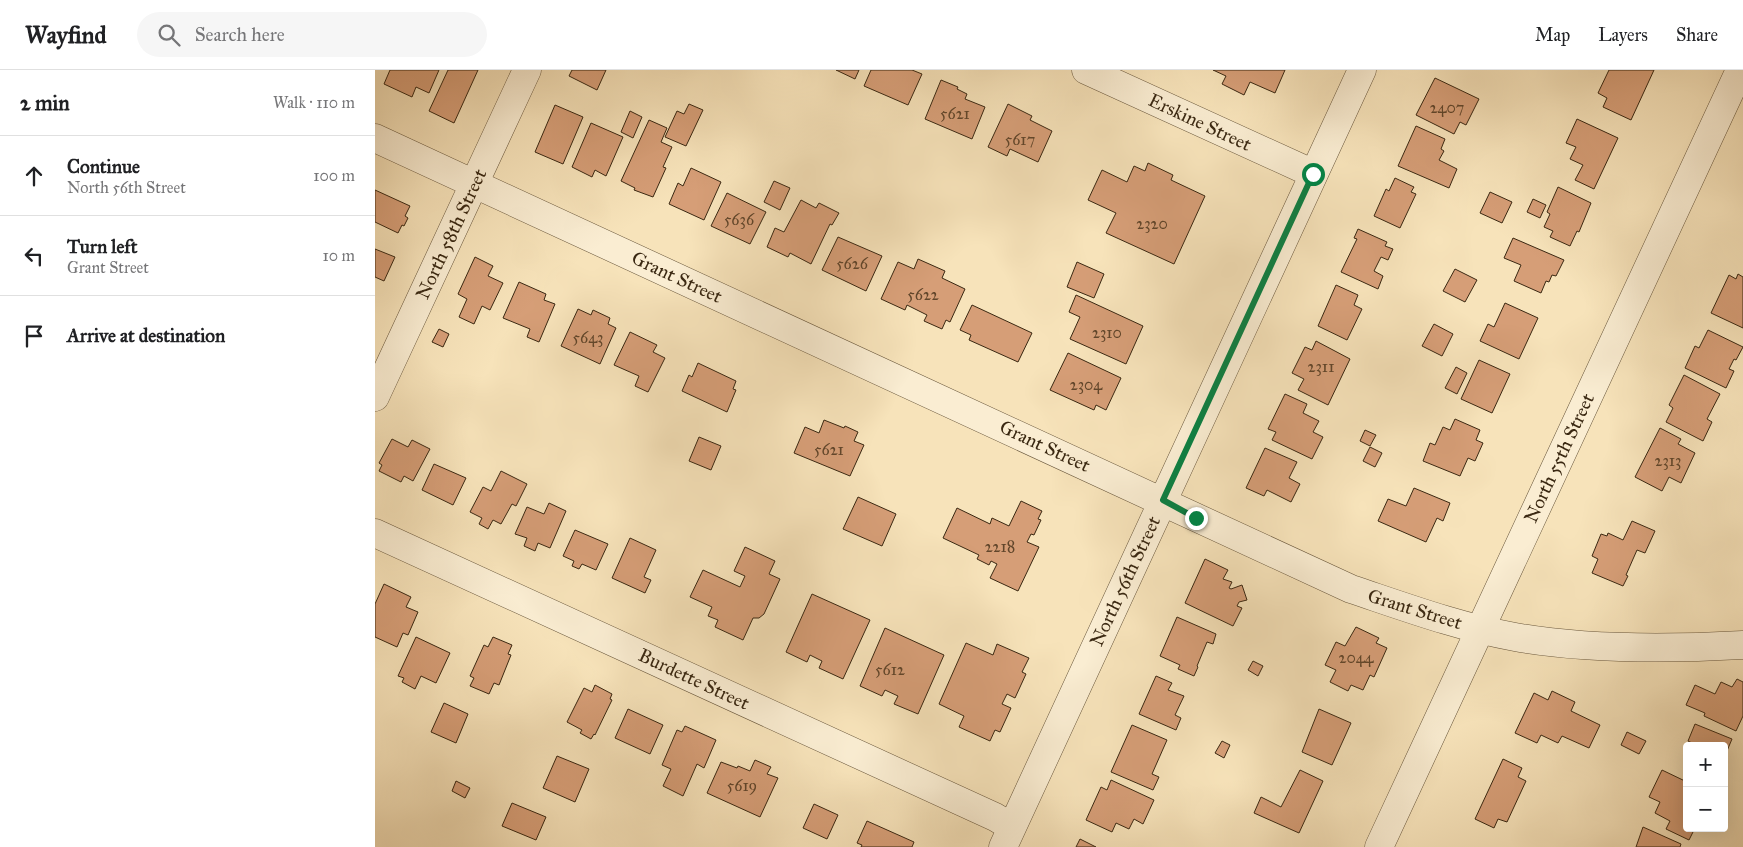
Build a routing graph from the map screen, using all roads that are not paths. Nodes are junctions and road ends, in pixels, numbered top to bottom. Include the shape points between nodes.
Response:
1 (527, 70) edge
2 (1086, 70) edge
3 (1362, 70) edge
4 (1740, 70) edge
5 (375, 138) edge
6 (1313, 174) junction
7 (475, 183) junction
8 (375, 397) edge
9 (1163, 500) junction
10 (375, 533) edge
11 (1480, 628) junction
12 (1743, 645) edge
13 (1007, 837) edge
14 (1379, 847) edge

1 - 7 street, North 58th Street
2 - 6 street, Erskine Street
3 - 6 street, North 56th Street
4 - 11 street, North 55th Street
5 - 7 street, Grant Street
6 - 9 street, North 56th Street
7 - 8 street, North 58th Street
7 - 9 street, Grant Street
9 - 11 street, Grant Street via 1351,589 1417,612
9 - 13 street, North 56th Street
10 - 13 street, Burdette Street via 995,817
11 - 12 street, Grant Street via 1515,637 1570,644 1685,648
11 - 14 street, North 55th Street

